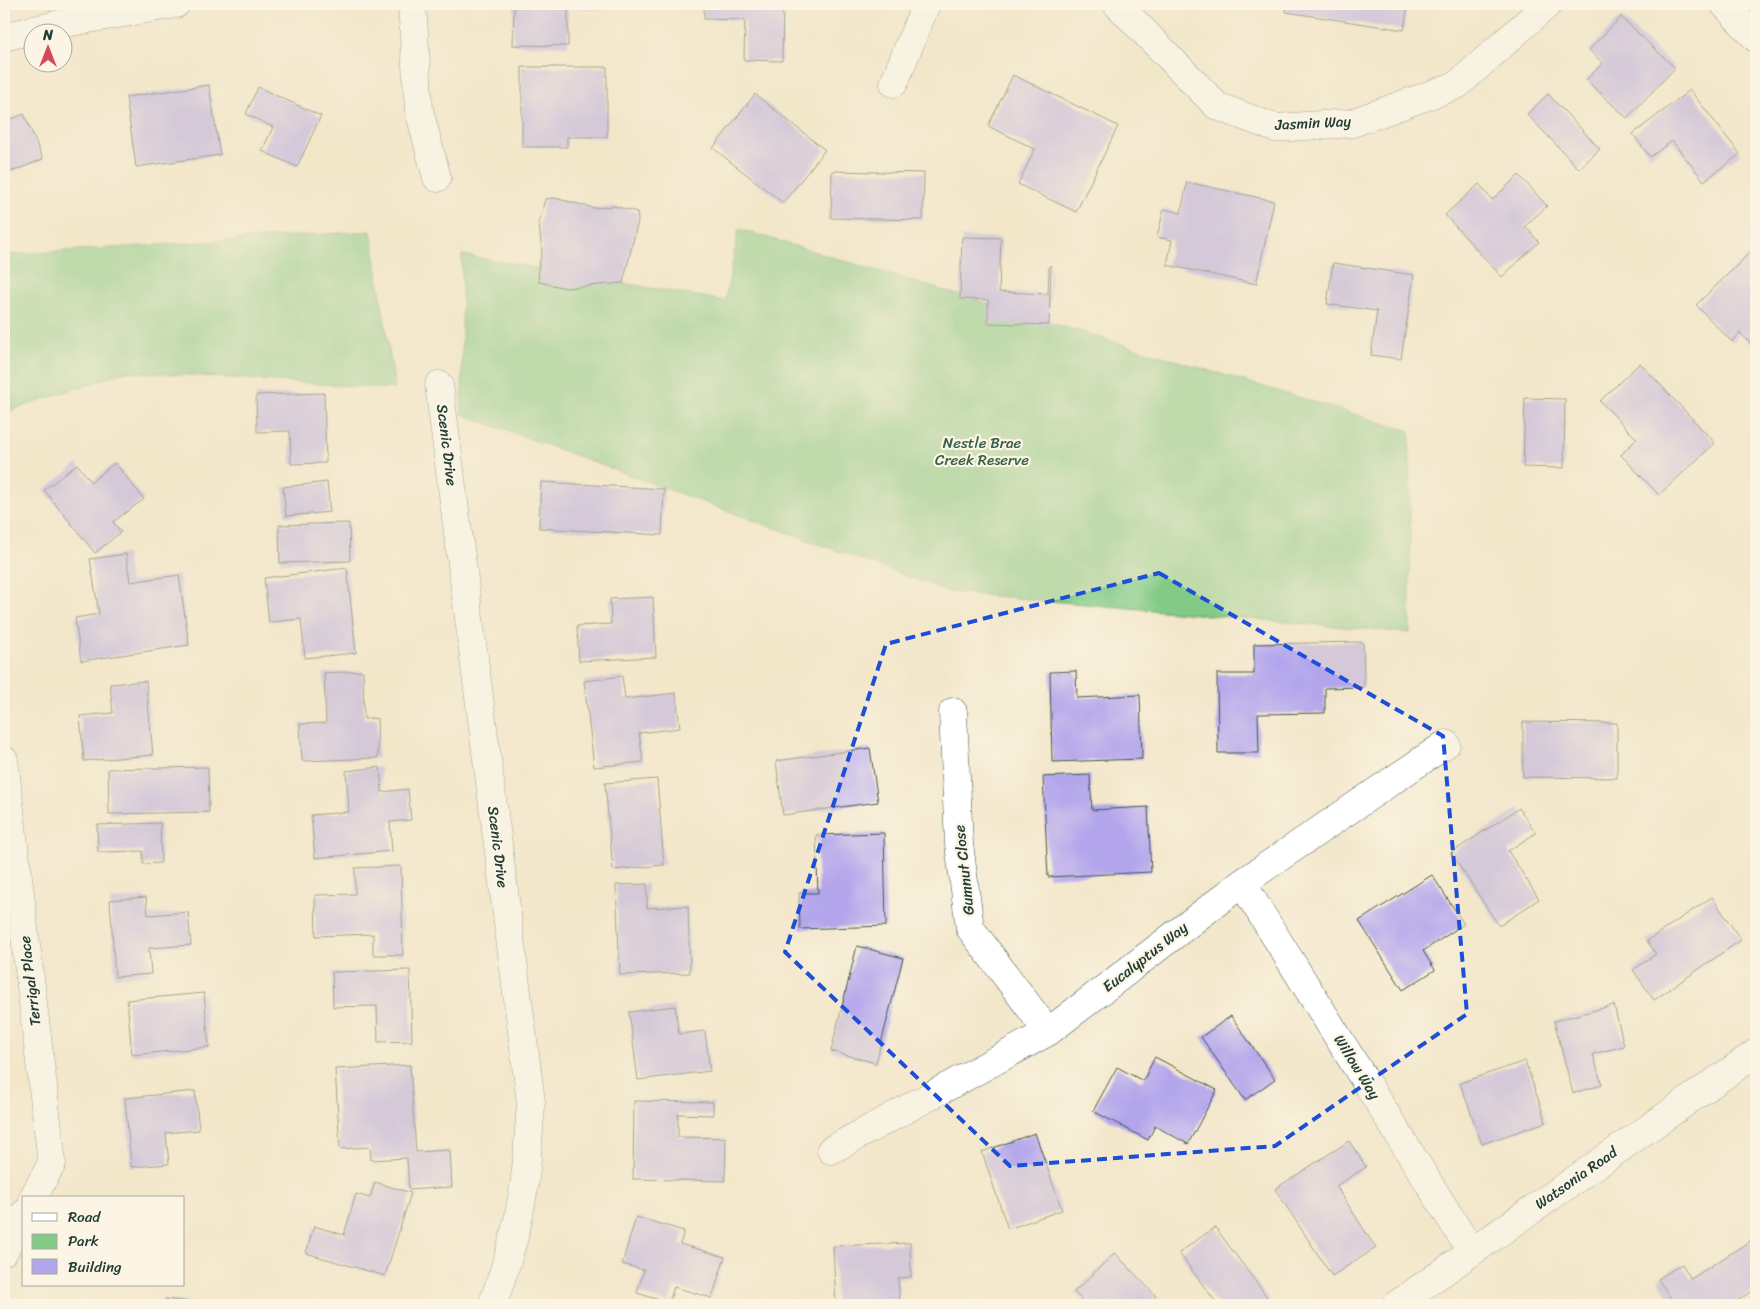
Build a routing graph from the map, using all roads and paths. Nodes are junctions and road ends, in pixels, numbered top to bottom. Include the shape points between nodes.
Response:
1 (176, 4) edge
2 (412, 4) edge
3 (926, 4) edge
4 (1117, 4) edge
5 (1548, 4) edge
6 (1724, 4) edge
7 (4, 37) edge
8 (1756, 38) edge
9 (894, 82) dead end
10 (437, 178) dead end
11 (439, 385) dead end
12 (953, 712) dead end
13 (1446, 744) dead end
14 (4, 760) edge
15 (8, 838) edge
16 (1242, 883) junction
17 (1048, 1032) junction
18 (1756, 1053) edge
19 (831, 1150) dead end
20 (34, 1196) edge
21 (22, 1218) edge
22 (4, 1251) edge
23 (1471, 1252) junction
24 (492, 1305) edge
25 (1396, 1305) edge

1 - 7 street
2 - 10 street via 419,110
3 - 9 street
4 - 5 street, Jasmin Way via 1217,106 1274,128 1352,123 1457,85
6 - 8 street
11 - 24 street, Scenic Drive via 531,1102 525,1180 502,1278
12 - 17 street, Gumnut Close via 959,844 970,928
13 - 16 street, Eucalyptus Way
14 - 15 street, Terrigal Place
15 - 20 street, Terrigal Place via 52,1163
16 - 17 street, Eucalyptus Way
16 - 23 street, Willow Way
17 - 19 street, Eucalyptus Way
18 - 23 street, Watsonia Road
21 - 22 street
23 - 25 street, Watsonia Road

